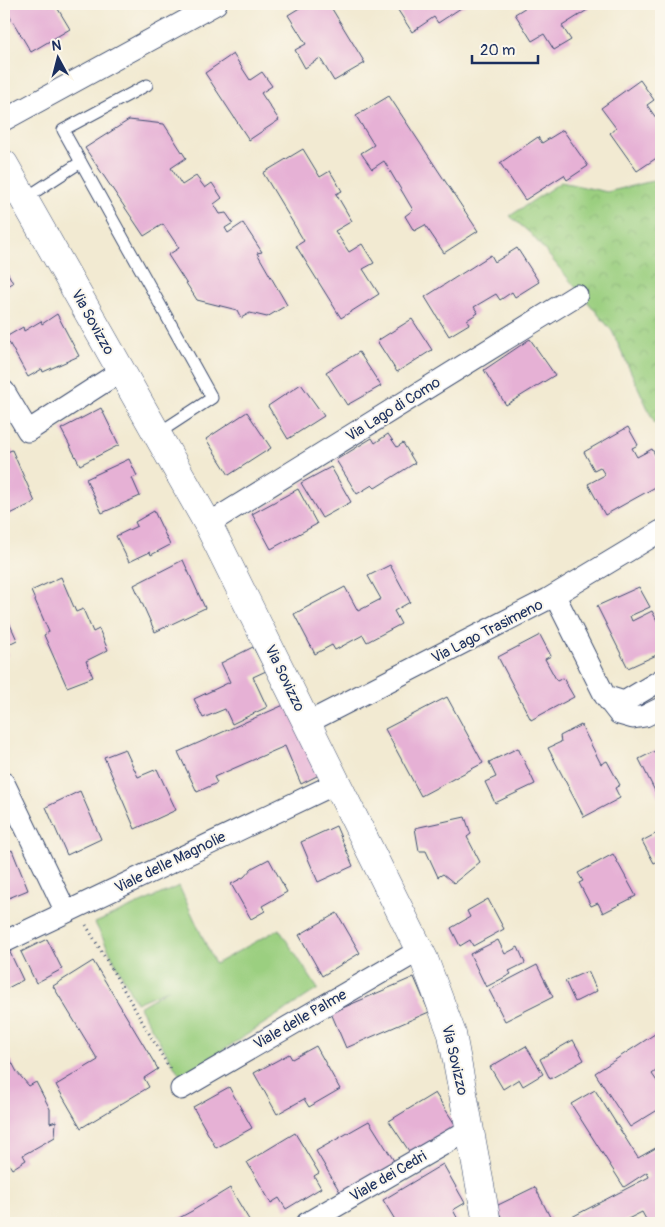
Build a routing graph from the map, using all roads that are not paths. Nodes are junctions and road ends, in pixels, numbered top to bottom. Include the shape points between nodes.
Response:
1 (216, 4) edge
2 (147, 85) dead end
3 (4, 120) edge
4 (80, 162) junction
5 (4, 164) edge
6 (24, 199) junction
7 (577, 294) dead end
8 (121, 371) junction
9 (4, 391) edge
10 (157, 434) junction
11 (208, 524) junction
12 (661, 530) edge
13 (555, 596) junction
14 (661, 680) edge
15 (605, 696) junction
16 (661, 708) edge
17 (307, 723) junction
18 (337, 782) junction
19 (4, 783) edge
20 (71, 909) junction
21 (4, 942) edge
22 (420, 950) junction
23 (181, 1089) road end
24 (470, 1129) junction
25 (306, 1223) edge
26 (487, 1223) edge

1 - 3 street
2 - 4 lane via 62,130
4 - 6 lane
4 - 10 lane via 212,398
5 - 6 street, Via Sovizzo
6 - 8 street, Via Sovizzo
7 - 11 street, Via Lago di Como
8 - 9 street via 28,430
8 - 10 street, Via Sovizzo
10 - 11 street, Via Sovizzo
11 - 17 street, Via Sovizzo
12 - 13 street, Via Lago Trasimeno
13 - 15 street
13 - 17 street, Via Lago Trasimeno
14 - 15 street via 624,702
15 - 16 street via 619,714 633,718
17 - 18 street, Via Sovizzo
18 - 20 street, Viale delle Magnolie
18 - 22 street, Via Sovizzo
19 - 20 street
20 - 21 street, Viale delle Magnolie
22 - 23 street, Viale delle Palme
22 - 24 street, Via Sovizzo via 452,1034
24 - 25 street, Viale dei Cedri
24 - 26 street, Via Sovizzo

